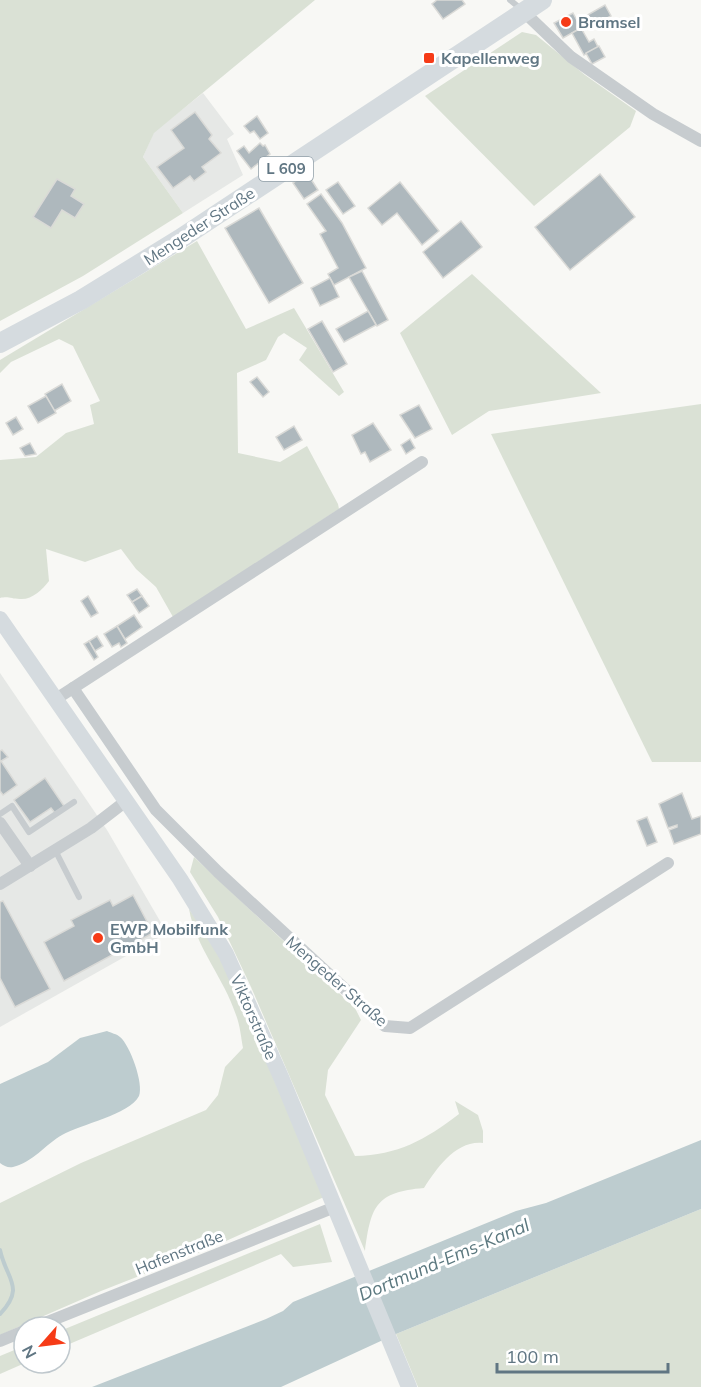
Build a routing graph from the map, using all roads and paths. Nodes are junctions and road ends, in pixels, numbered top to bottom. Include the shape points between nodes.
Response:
1 (542, 0) edge
2 (517, 6) edge
3 (701, 141) edge
4 (0, 343) edge
5 (422, 462) dead end
6 (0, 619) edge
7 (73, 688) junction
8 (56, 699) junction
9 (126, 801) junction
10 (74, 802) dead end
11 (0, 814) edge
12 (0, 823) edge
13 (55, 850) junction
14 (668, 863) dead end
15 (30, 866) junction
16 (0, 884) edge
17 (79, 897) dead end
18 (334, 1208) junction
19 (65, 1315) edge
20 (409, 1387) edge

1 - 2 main road, Mengeder Straße / L 609
2 - 3 street via 571,57 653,114
2 - 4 main road, Mengeder Straße / L 609 via 180,239 81,300
5 - 7 street
6 - 8 main road, Viktorstraße
7 - 8 street
7 - 14 street, Mengeder Straße via 156,810 218,873 385,1026 410,1028
8 - 9 main road, Viktorstraße
9 - 13 street
9 - 18 main road, Viktorstraße via 226,954
10 - 11 lane via 29,832 12,806
12 - 15 street
13 - 15 street
13 - 17 lane
15 - 16 street
18 - 19 street, Hafenstraße
18 - 20 main road, Viktorstraße

